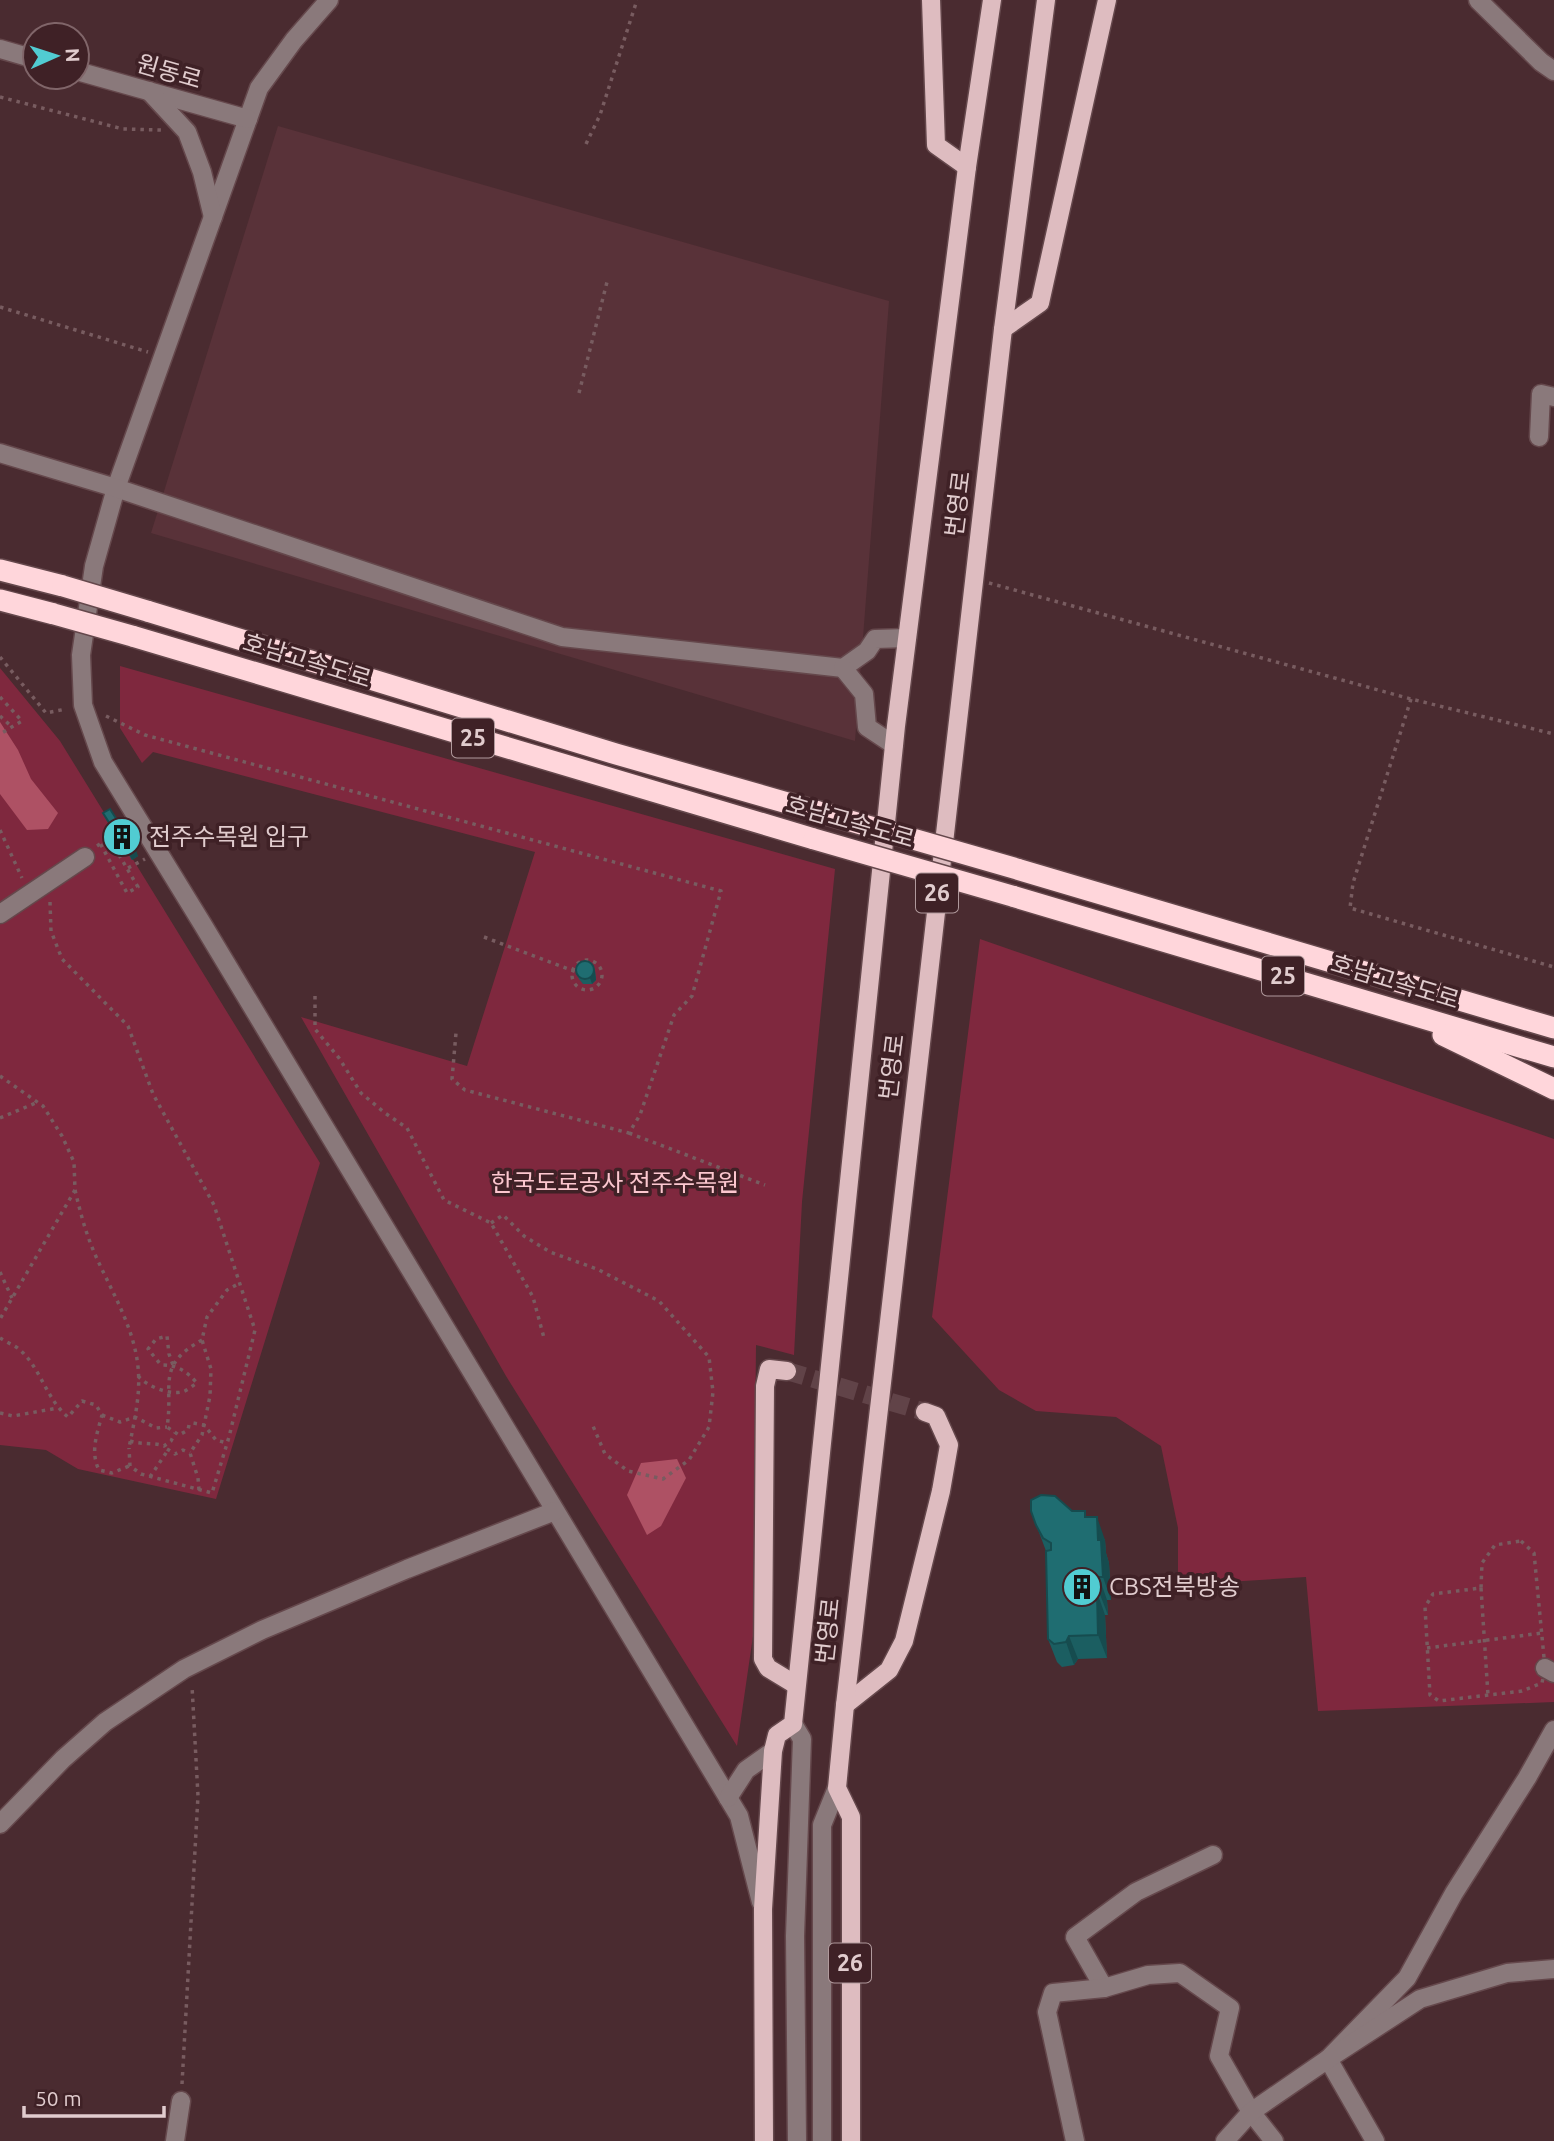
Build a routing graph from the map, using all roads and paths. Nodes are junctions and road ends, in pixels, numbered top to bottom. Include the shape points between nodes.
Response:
1 (328, 0) edge
2 (638, 0) edge
3 (931, 0) edge
4 (992, 0) edge
5 (1046, 0) edge
6 (1107, 0) edge
7 (1478, 0) edge
8 (0, 50) edge
9 (21, 55) edge
10 (1554, 71) edge
11 (91, 75) edge
12 (149, 91) junction
13 (0, 97) edge
14 (248, 119) junction
15 (187, 132) junction
16 (586, 144) dead end
17 (967, 167) junction
18 (213, 217) junction
19 (607, 282) dead end
20 (0, 307) edge
21 (1003, 328) junction
22 (163, 356) junction
23 (579, 393) dead end
24 (1554, 397) edge
25 (1539, 437) dead end
26 (0, 453) edge
27 (116, 488) junction
28 (0, 570) edge
29 (974, 578) junction
30 (0, 600) edge
31 (907, 638) junction
32 (0, 657) edge
33 (844, 668) junction
34 (0, 697) edge
35 (1411, 699) junction
36 (83, 705) junction
37 (0, 716) edge
38 (104, 725) dead end
39 (12, 727) junction
40 (0, 734) edge
41 (1554, 734) edge
42 (894, 745) junction
43 (0, 830) edge
44 (100, 843) junction
45 (150, 856) dead end
46 (85, 857) joint
47 (128, 868) junction
48 (36, 891) junction
49 (0, 914) edge
50 (484, 937) dead end
51 (1554, 967) edge
52 (573, 970) junction
53 (579, 973) edge
54 (315, 996) dead end
55 (1426, 1019) junction
56 (1554, 1028) edge
57 (456, 1033) dead end
58 (1554, 1057) edge
59 (0, 1076) edge
60 (1554, 1088) edge
61 (38, 1102) junction
62 (0, 1118) edge
63 (629, 1133) junction
64 (765, 1185) dead end
65 (75, 1189) junction
66 (491, 1223) junction
67 (0, 1272) edge
68 (240, 1283) junction
69 (12, 1298) junction
70 (0, 1319) edge
71 (0, 1338) edge
72 (544, 1338) dead end
73 (201, 1340) junction
74 (173, 1365) junction
75 (787, 1371) dead end
76 (138, 1376) junction
77 (169, 1392) junction
78 (58, 1408) junction
79 (925, 1412) tunnel mouth
80 (0, 1413) edge
81 (102, 1415) junction
82 (135, 1417) junction
83 (204, 1425) junction
84 (593, 1426) dead end
85 (167, 1427) junction
86 (174, 1433) junction
87 (130, 1441) junction
88 (227, 1443) junction
89 (166, 1448) junction
90 (190, 1453) junction
91 (130, 1466) junction
92 (150, 1477) junction
93 (198, 1490) junction
94 (555, 1511) junction
95 (1481, 1588) junction
96 (1542, 1633) junction
97 (1485, 1641) junction
98 (1427, 1648) junction
99 (187, 1667) junction
100 (1549, 1671) edge
101 (796, 1685) junction
102 (1489, 1695) junction
103 (845, 1705) junction
104 (793, 1724) junction
105 (1554, 1730) edge
106 (773, 1751) junction
107 (837, 1788) junction
108 (728, 1798) junction
109 (0, 1824) edge
110 (1213, 1855) dead end
111 (763, 1909) junction
112 (1554, 1969) edge
113 (1104, 1989) junction
114 (1328, 2059) junction
115 (181, 2101) joint
116 (1251, 2112) junction
117 (175, 2141) edge
118 (764, 2141) edge
119 (797, 2141) edge
120 (822, 2141) edge
121 (850, 2141) edge
122 (1075, 2141) edge
123 (1224, 2141) edge
124 (1273, 2141) edge
125 (1375, 2141) edge

1 - 14 street via 259,88
2 - 16 path
3 - 17 main road via 936,145
4 - 17 main road, 번영로 / 26
5 - 21 main road, 번영로 / 26
6 - 21 main road via 1040,303
7 - 10 street
8 - 9 street
11 - 12 street, 원동로
12 - 14 street, 원동로
12 - 15 street
13 - 15 path via 123,129
14 - 18 street
15 - 18 street
17 - 31 main road, 번영로 / 26
18 - 22 street
19 - 23 path
20 - 22 path
21 - 29 main road, 번영로 / 26
22 - 27 street
24 - 25 street via 1541,394
26 - 27 street
27 - 33 street via 562,637
27 - 36 street via 94,566 80,655
28 - 56 highway, 호남고속도로 / 25, bridge
29 - 35 path
29 - 103 main road, 번영로 / 26
30 - 55 highway, 호남고속도로 / 25, bridge
31 - 33 street via 875,639
31 - 42 main road, 번영로 / 26
32 - 36 path via 46,713
33 - 42 street via 864,694 867,727
34 - 39 path via 22,722
35 - 41 path
35 - 51 path via 1353,883 1350,908
36 - 94 street via 103,762
37 - 39 path
38 - 63 path via 101,714 145,735 721,891 692,996 674,1015 640,1115
39 - 40 path
42 - 101 main road, 번영로 / 26
43 - 48 path
44 - 46 path
44 - 47 path via 109,838
44 - 47 path via 127,893 138,887
45 - 47 path
46 - 48 street
48 - 49 street
48 - 68 path via 50,901 51,931 62,959 128,1026 153,1094 214,1205
50 - 52 path
52 - 52 path via 572,980 578,988 593,989 600,983 602,973 593,962 579,962
52 - 53 path
54 - 66 path via 315,1030 340,1058 361,1093 407,1128 444,1200
55 - 58 highway, 호남고속도로 / 25
55 - 60 highway via 1443,1035
57 - 63 path via 452,1079 464,1090
59 - 61 path
61 - 62 path
61 - 65 path via 74,1162
63 - 64 path
65 - 69 path
65 - 76 path via 94,1251 132,1341
66 - 72 path via 533,1297
66 - 84 path via 503,1215 524,1236 550,1252 597,1269 659,1301 709,1357 713,1392 709,1427 689,1460 663,1479 628,1471 605,1454
67 - 69 path
68 - 73 path via 227,1290 207,1317
68 - 88 path via 255,1330
69 - 70 path
71 - 78 path via 19,1349 34,1367
73 - 74 path
73 - 83 path via 211,1369
74 - 74 path via 161,1365 148,1349 156,1339 167,1336
74 - 77 path
74 - 77 path via 197,1383 184,1392
75 - 101 main road via 769,1369 765,1386 763,1659 768,1668
76 - 77 path
76 - 82 path
77 - 85 path
78 - 80 path via 13,1416
78 - 81 path via 68,1417 82,1401 96,1405
79 - 103 main road via 936,1416 949,1445 904,1641 890,1670
81 - 82 path via 120,1422
81 - 91 path via 94,1461 99,1470 112,1473
82 - 85 path via 156,1428
82 - 87 path
83 - 86 path via 193,1423 179,1435
83 - 88 path via 216,1440
83 - 90 path
85 - 86 path
86 - 89 path
87 - 89 path
87 - 91 path
88 - 93 path via 212,1493
89 - 90 path via 175,1454
89 - 92 path
90 - 93 path
91 - 92 path
92 - 93 path
94 - 99 street via 287,1620
94 - 108 street
95 - 96 path via 1482,1563 1494,1545 1521,1541 1534,1553
95 - 97 path
95 - 98 path via 1433,1594 1425,1607
96 - 97 path
96 - 100 path
97 - 98 path
97 - 102 path
98 - 102 path via 1430,1695 1439,1701
99 - 109 street via 105,1722
99 - 115 path via 198,1796
100 - 102 path via 1542,1683
101 - 104 main road, 번영로 / 26
103 - 107 main road, 번영로 / 26
104 - 106 main road via 777,1735
104 - 119 street, 번영로 via 802,1739 794,1936
105 - 114 street via 1407,1978
106 - 108 street via 746,1770
106 - 111 main road
107 - 120 street, 번영로 via 822,1825
107 - 121 main road, 26 via 851,1816
108 - 111 street via 739,1816
110 - 113 street via 1136,1892 1075,1937
111 - 118 main road
112 - 114 street via 1507,1973 1420,1999
113 - 116 street via 1148,1975 1180,1973 1230,2008 1219,2056
113 - 122 street via 1053,1993 1047,2012
114 - 116 street
114 - 125 street
115 - 117 street
116 - 123 street
116 - 124 street

